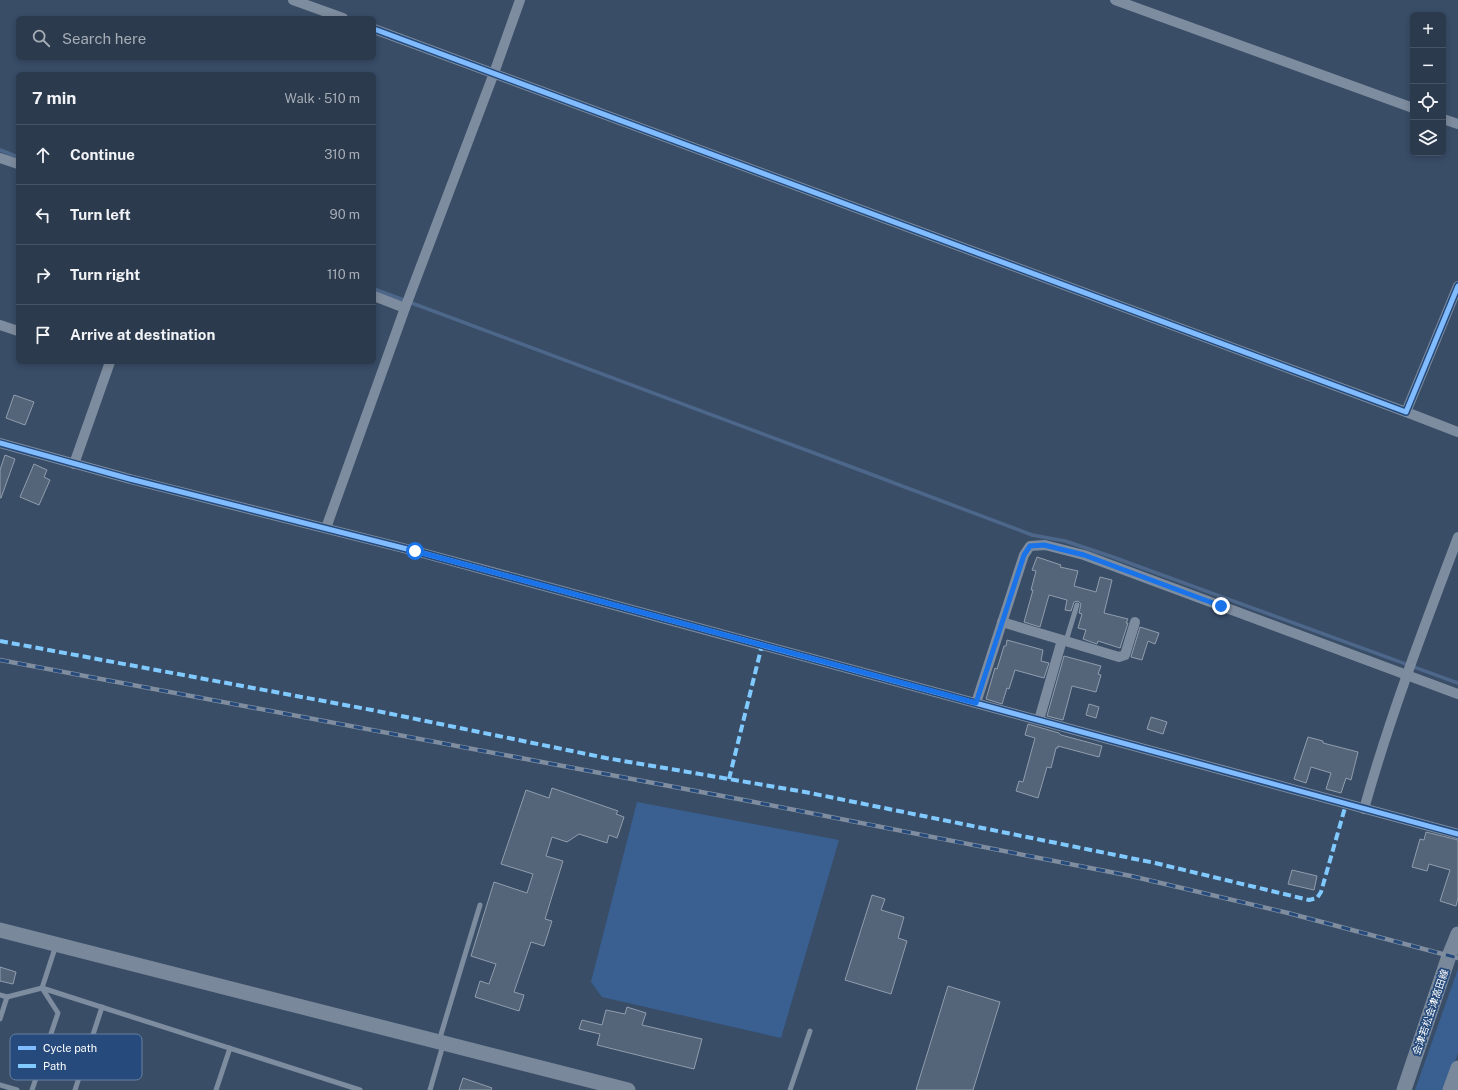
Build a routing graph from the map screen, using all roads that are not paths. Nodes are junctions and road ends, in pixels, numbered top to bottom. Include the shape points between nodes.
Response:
1 (294, 0) edge
2 (520, 0) edge
3 (1115, 0) edge
4 (338, 16) edge
5 (376, 30) edge
6 (494, 73) junction
7 (1410, 107) edge
8 (1446, 120) edge
9 (1458, 124) edge
10 (0, 158) edge
11 (16, 163) edge
12 (1458, 286) edge
13 (376, 297) edge
14 (406, 308) junction
15 (0, 325) edge
16 (16, 331) edge
17 (108, 364) edge
18 (1406, 412) junction
19 (1458, 432) edge
20 (0, 443) edge
21 (74, 464) junction
22 (326, 528) junction
23 (1458, 537) edge
24 (1077, 606) dead end
25 (1002, 622) junction
26 (1135, 622) dead end
27 (1064, 640) junction
28 (1406, 675) junction
29 (1458, 694) edge
30 (976, 703) junction
31 (1038, 720) junction
32 (1364, 808) junction
33 (1458, 834) edge
34 (480, 905) dead end
35 (0, 930) edge
36 (1458, 934) edge
37 (56, 944) junction
38 (42, 988) junction
39 (0, 995) edge
40 (7, 997) junction
41 (102, 1008) junction
42 (0, 1019) edge
43 (810, 1031) dead end
44 (51, 1034) edge
45 (93, 1034) edge
46 (441, 1042) junction
47 (230, 1048) junction
48 (1458, 1068) edge
49 (35, 1080) edge
50 (78, 1080) edge
51 (0, 1084) edge
52 (17, 1090) edge
53 (32, 1090) edge
54 (75, 1090) edge
55 (216, 1090) edge
56 (360, 1090) edge
57 (430, 1090) edge
58 (628, 1090) edge
59 (790, 1090) edge
60 (1404, 1090) edge
61 (1450, 1090) edge

1 - 4 street
2 - 6 street
3 - 7 street
5 - 6 street
6 - 14 street
6 - 18 street
8 - 9 street
10 - 11 street
12 - 18 street
13 - 14 street
14 - 22 street
15 - 16 street
17 - 21 street
18 - 19 street
20 - 21 street
21 - 22 street
22 - 30 street
23 - 28 street
24 - 27 lane
25 - 27 street
25 - 28 street via 1024,555 1030,546 1044,545 1084,555
25 - 30 street
26 - 27 street via 1125,655 1119,656
27 - 31 street
28 - 29 street
28 - 32 street
30 - 31 street
31 - 32 street
32 - 33 street
34 - 46 lane
35 - 37 street
36 - 60 street, 会津若松会津高田線
37 - 38 lane
37 - 46 street
38 - 40 lane
38 - 41 lane
38 - 44 lane via 58,1013
39 - 40 lane
40 - 42 lane
41 - 45 lane
41 - 47 lane
43 - 59 lane
46 - 57 lane
46 - 58 street
47 - 55 lane
47 - 56 lane
48 - 61 street
49 - 53 lane
50 - 54 lane
51 - 52 lane

